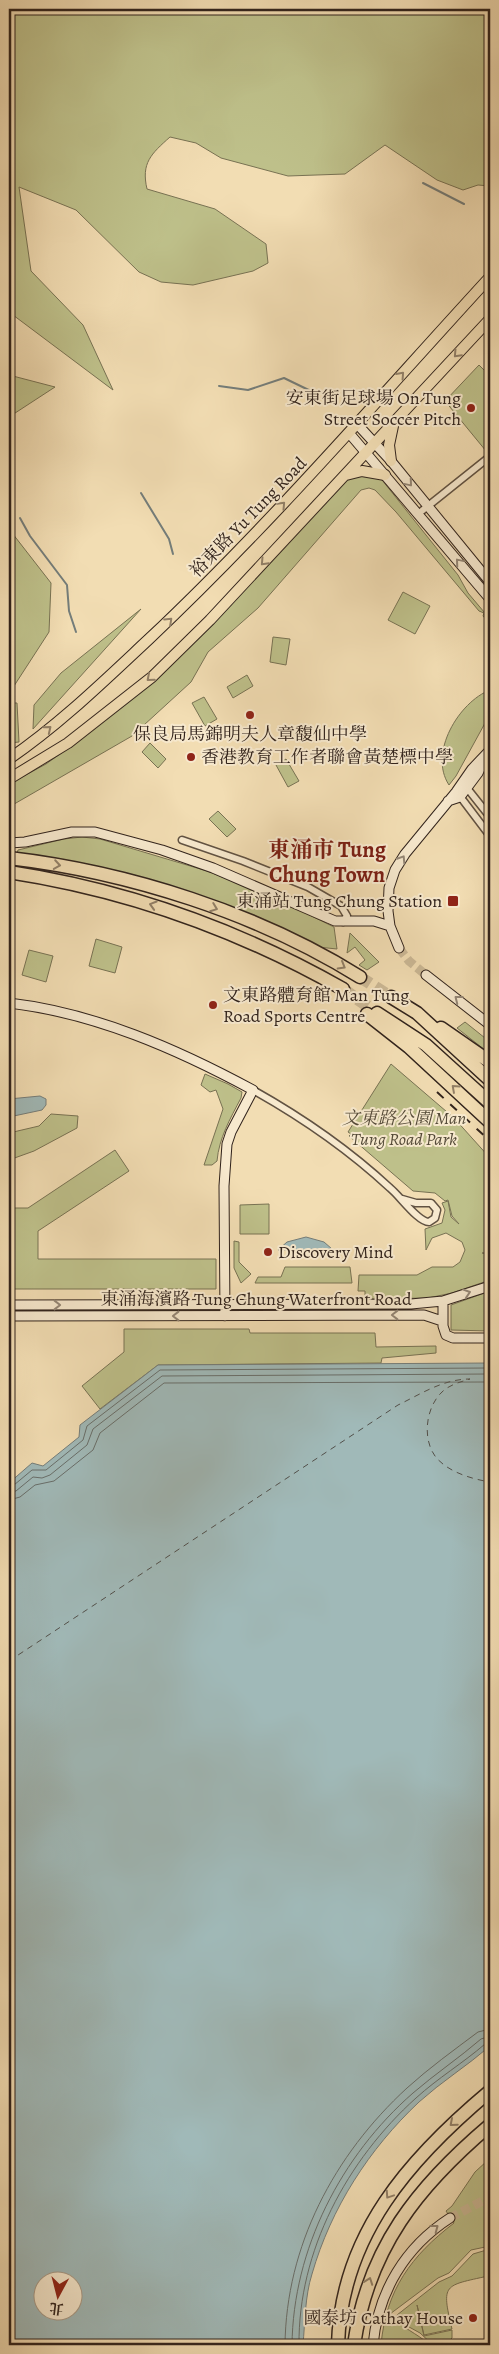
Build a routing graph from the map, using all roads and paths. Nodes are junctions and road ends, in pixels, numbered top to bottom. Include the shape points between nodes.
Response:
1 (490, 277) edge
2 (490, 319) edge
3 (357, 424) junction
4 (393, 425) junction
5 (350, 433) junction
6 (375, 443) junction
7 (367, 452) junction
8 (488, 458) dead end
9 (391, 461) junction
10 (385, 474) junction
11 (345, 475) junction
12 (428, 506) junction
13 (418, 514) junction
14 (490, 582) edge
15 (490, 600) edge
16 (489, 752) edge
17 (9, 759) edge
18 (9, 779) edge
19 (467, 788) junction
20 (458, 794) junction
21 (490, 817) edge
22 (490, 836) edge
23 (182, 840) dead end
24 (9, 843) edge
25 (9, 858) edge
26 (9, 872) edge
27 (388, 904) junction
28 (361, 921) junction
29 (343, 922) junction
30 (390, 926) junction
31 (399, 948) tunnel mouth
32 (426, 975) tunnel mouth
33 (360, 977) tunnel mouth
34 (341, 991) tunnel mouth
35 (391, 997) tunnel mouth
36 (9, 1003) edge
37 (417, 1013) junction
38 (490, 1024) edge
39 (490, 1062) edge
40 (490, 1080) edge
41 (253, 1090) junction
42 (490, 1103) edge
43 (490, 1122) edge
44 (402, 1198) junction
45 (490, 1286) edge
46 (443, 1301) junction
47 (225, 1304) junction
48 (9, 1305) edge
49 (9, 1316) edge
50 (225, 1316) junction
51 (442, 1321) junction
52 (490, 1338) edge
53 (490, 2091) edge
54 (490, 2124) edge
55 (450, 2218) tunnel mouth
56 (338, 2345) edge
57 (354, 2345) edge
58 (373, 2345) edge

3 -> 1 main road, 裕東路 Yu Tung Road
2 -> 4 main road
3 - 5 main road, 裕東路 Yu Tung Road
3 - 6 main road
4 - 6 main road
4 - 9 main road via 389,445
5 - 7 main road
17 -> 5 main road, 裕東路 Yu Tung Road via 92,693 184,606
6 - 7 main road
6 - 9 main road
7 - 10 main road
7 - 11 main road
8 - 12 street
9 -> 12 main road
10 - 11 main road via 362,471
10 - 13 main road
11 -> 18 main road via 210,620 152,677 68,743
12 - 13 street
12 - 14 main road
15 -> 13 main road
16 - 19 main road
16 - 20 main road via 472,769
19 - 20 main road
19 - 21 street
20 - 22 street
27 -> 20 main road via 391,882 400,860 447,801
23 - 29 street via 308,887 341,906 347,916
24 - 29 main road via 72,832 95,832 213,868 284,897 322,917
25 -> 33 highway via 101,874 169,892 251,923
34 -> 26 highway via 313,973 246,940 158,907 73,884
27 - 28 main road via 379,916
27 - 30 main road
28 - 29 main road
28 - 30 main road
30 - 31 main road
38 -> 32 main road
35 - 37 highway
36 - 41 main road via 77,1017 149,1040
37 - 39 highway
37 - 40 highway
41 - 44 street via 337,1142
41 - 47 main road via 227,1144
43 -> 42 highway via 370,1012 426,1045
44 - 44 street via 416,1203 431,1203 437,1210 435,1218 429,1222 421,1220
46 -> 45 main road, 東涌海濱路 Tung Chung Waterfront Road
46 - 47 main road, 東涌海濱路 Tung Chung Waterfront Road via 411,1304
46 - 51 main road
48 -> 47 main road, 東涌海濱路 Tung Chung Waterfront Road
47 - 50 main road
50 -> 49 main road, 東涌海濱路 Tung Chung Waterfront Road
51 -> 50 main road, 東涌海濱路 Tung Chung Waterfront Road via 424,1314
51 - 52 main road via 444,1333 450,1337
53 -> 56 highway via 419,2156 379,2210 361,2244 347,2284
57 -> 54 highway via 368,2284 398,2222 427,2184
58 -> 55 main road via 380,2309 398,2268 420,2241

